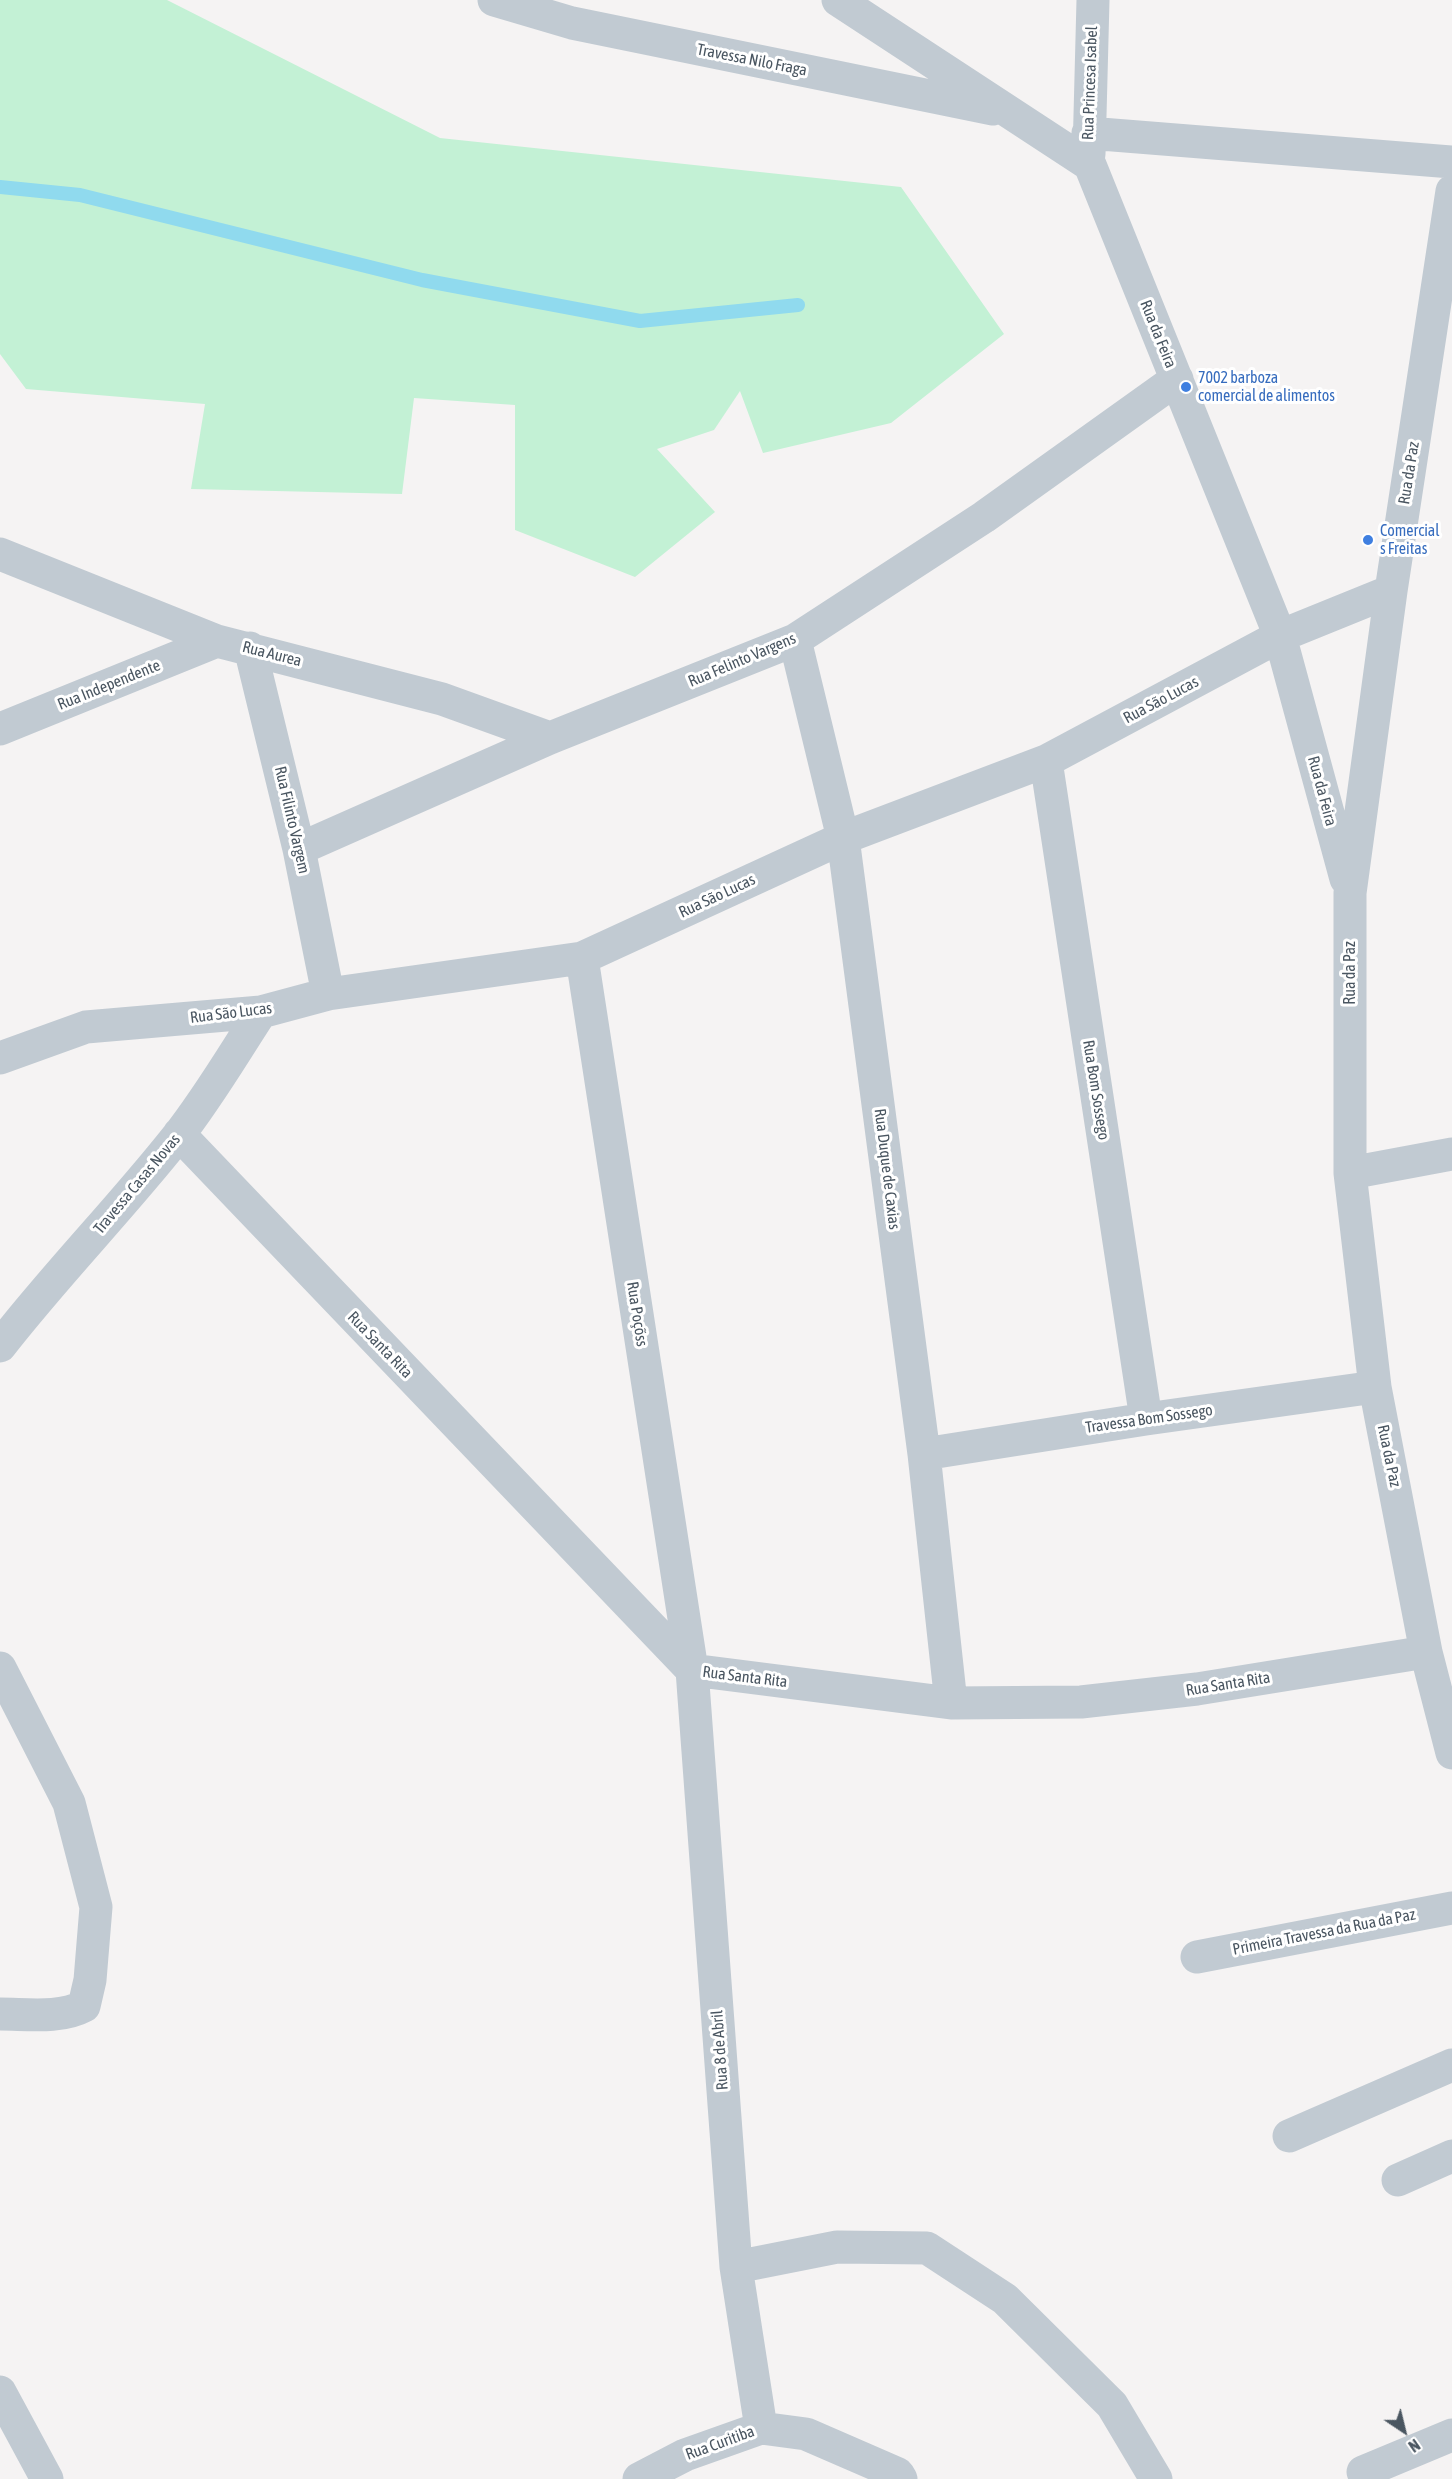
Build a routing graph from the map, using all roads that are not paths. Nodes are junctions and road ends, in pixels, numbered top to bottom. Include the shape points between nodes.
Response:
1 (494, 0) edge
2 (839, 0) edge
3 (1093, 0) edge
4 (1011, 112) junction
5 (1088, 133) junction
6 (1452, 162) edge
7 (1090, 165) junction
8 (1452, 190) edge
9 (1177, 379) junction
10 (0, 554) edge
11 (1391, 591) junction
12 (1280, 636) junction
13 (795, 640) junction
14 (217, 641) junction
15 (250, 648) junction
16 (0, 729) edge
17 (550, 738) junction
18 (1046, 761) junction
19 (843, 838) junction
20 (299, 849) junction
21 (1350, 892) junction
22 (582, 958) junction
23 (328, 994) junction
24 (261, 1012) junction
25 (0, 1058) edge
26 (179, 1134) junction
27 (1452, 1154) edge
28 (1350, 1173) junction
29 (0, 1346) edge
30 (1375, 1387) junction
31 (1146, 1419) junction
32 (924, 1454) junction
33 (1426, 1652) junction
34 (0, 1668) edge
35 (692, 1670) junction
36 (951, 1703) junction
37 (1452, 1753) edge
38 (1452, 1908) edge
39 (1197, 1956) dead end
40 (0, 2014) edge
41 (1452, 2065) edge
42 (1289, 2136) dead end
43 (1452, 2156) edge
44 (1398, 2180) dead end
45 (736, 2267) junction
46 (0, 2392) edge
47 (761, 2428) junction
48 (1452, 2435) edge
49 (1363, 2472) dead end
50 (47, 2479) edge
51 (639, 2479) edge
52 (901, 2479) edge
53 (1156, 2479) edge

1 - 4 street, Travessa Nilo Fraga via 572,23
2 - 4 street
3 - 5 street, Rua Princesa Isabel
4 - 7 street
5 - 6 street
5 - 7 street, Rua Princesa Isabel
7 - 9 street, Rua da Feira
8 - 11 street, Rua da Paz
9 - 12 street, Rua da Feira
9 - 13 street, Rua Felinto Vargens via 984,517
10 - 14 street, Rua Aurea
11 - 12 street, Rua São Lucas
11 - 21 street, Rua da Paz
12 - 18 street, Rua São Lucas
12 - 21 street, Rua da Feira
13 - 17 street, Rua Felinto Vargens
13 - 19 street, Rua Duque de Caxias
14 - 15 street, Rua Aurea
14 - 16 street, Rua Independente
15 - 17 street, Rua Aurea via 442,699
15 - 20 street, Rua Filinto Vargem
17 - 20 street, Rua Felinto Vargens
18 - 19 street, Rua São Lucas
18 - 31 street, Rua Bom Sossego
19 - 22 street, Rua São Lucas
19 - 32 street, Rua Duque de Caxias
20 - 23 street, Rua Filinto Vargem
21 - 28 street, Rua da Paz
22 - 23 street, Rua São Lucas
22 - 35 street, Rua Poçõss
23 - 24 street, Rua São Lucas
24 - 25 street, Rua São Lucas via 86,1027
24 - 26 street, Travessa Casas Novas
26 - 29 street, Travessa Casas Novas
26 - 35 street, Rua Santa Rita
27 - 28 street
28 - 30 street, Rua da Paz
30 - 31 street, Travessa Bom Sossego
30 - 33 street, Rua da Paz
31 - 32 street, Travessa Bom Sossego
32 - 36 street, Rua Duque de Caxias
33 - 36 street, Rua Santa Rita via 1197,1689 1081,1702
33 - 37 street, Rua da Paz
34 - 40 street via 69,1803 96,1907 84,2006 60,2014
35 - 36 street, Rua Santa Rita
35 - 45 street, Rua 8 de Abril
38 - 39 street, Primeira Travessa da Rua da Paz
41 - 42 street
43 - 44 street
45 - 47 street, Rua 8 de Abril
45 - 53 street via 837,2247 927,2248 1005,2299 1112,2405
46 - 50 street
47 - 51 street, Rua Curitiba via 685,2455
47 - 52 street, Rua Curitiba via 806,2434 898,2474
48 - 49 street

